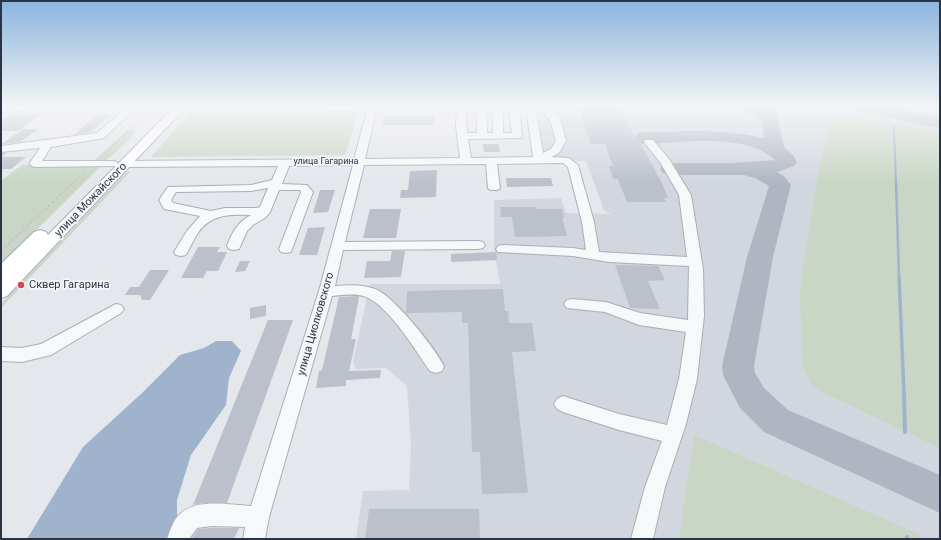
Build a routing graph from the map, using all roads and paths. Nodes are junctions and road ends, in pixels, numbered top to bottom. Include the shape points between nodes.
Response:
1 (104, 132) edge
2 (127, 132) edge
3 (147, 132) edge
4 (154, 132) edge
5 (367, 132) edge
6 (462, 132) edge
7 (486, 132) edge
8 (498, 132) edge
9 (517, 132) edge
10 (534, 132) edge
11 (559, 132) edge
12 (498, 136) junction
13 (649, 142) dead end
14 (48, 144) junction
15 (1, 149) edge
16 (539, 159) junction
17 (466, 160) junction
18 (491, 160) junction
19 (285, 162) junction
20 (360, 162) junction
21 (93, 164) junction
22 (119, 164) junction
23 (276, 185) junction
24 (494, 188) dead end
25 (265, 210) junction
26 (212, 215) junction
27 (478, 245) dead end
28 (234, 246) dead end
29 (338, 246) junction
30 (286, 249) dead end
31 (503, 249) dead end
32 (1, 251) edge
33 (182, 252) dead end
34 (593, 254) junction
35 (695, 262) junction
36 (1, 274) edge
37 (326, 291) junction
38 (1, 292) edge
39 (572, 304) dead end
40 (116, 309) dead end
41 (695, 327) junction
42 (1, 354) edge
43 (436, 366) dead end
44 (563, 404) dead end
45 (673, 435) junction
46 (258, 517) junction
47 (178, 539) edge
48 (254, 539) edge
49 (642, 539) edge

1 - 14 street via 100,136
2 - 21 path
3 - 22 main road, улица Можайского
4 - 22 main road, улица Можайского
5 - 20 street, улица Циолковского
6 - 17 street
7 - 12 street
8 - 12 street
9 - 12 street via 518,136
10 - 16 street
11 - 16 street via 561,141 555,151
13 - 35 street via 665,161 685,195
14 - 15 street
14 - 21 street, улица Гагарина via 34,164
16 - 18 street, улица Гагарина
16 - 34 street, улица Гагарина via 565,160 573,165 588,222
17 - 18 street, улица Гагарина
17 - 20 street, улица Гагарина
18 - 24 street
19 - 20 street, улица Гагарина
19 - 22 street, улица Гагарина
19 - 23 street
20 - 29 street, улица Циолковского
21 - 22 street, улица Гагарина
21 - 32 path
22 - 36 main road, улица Можайского
22 - 38 main road, улица Можайского
23 - 25 street
23 - 26 street via 251,188 172,189 165,200 168,206
23 - 30 street via 303,187 307,192
25 - 26 street via 253,213 233,211
25 - 28 street via 260,216 245,224
26 - 33 street via 200,221 194,228
27 - 29 street
29 - 37 street, улица Циолковского
31 - 34 street
34 - 35 street via 609,258
35 - 41 street
37 - 43 street via 369,292 380,297 390,306
37 - 46 street, улица Циолковского
39 - 41 street via 606,307 639,319
40 - 42 street via 45,350 31,354
41 - 45 street via 688,378
44 - 45 street via 619,422
45 - 49 street via 655,488
46 - 47 street via 200,515 190,519 182,528
46 - 48 street, улица Циолковского

